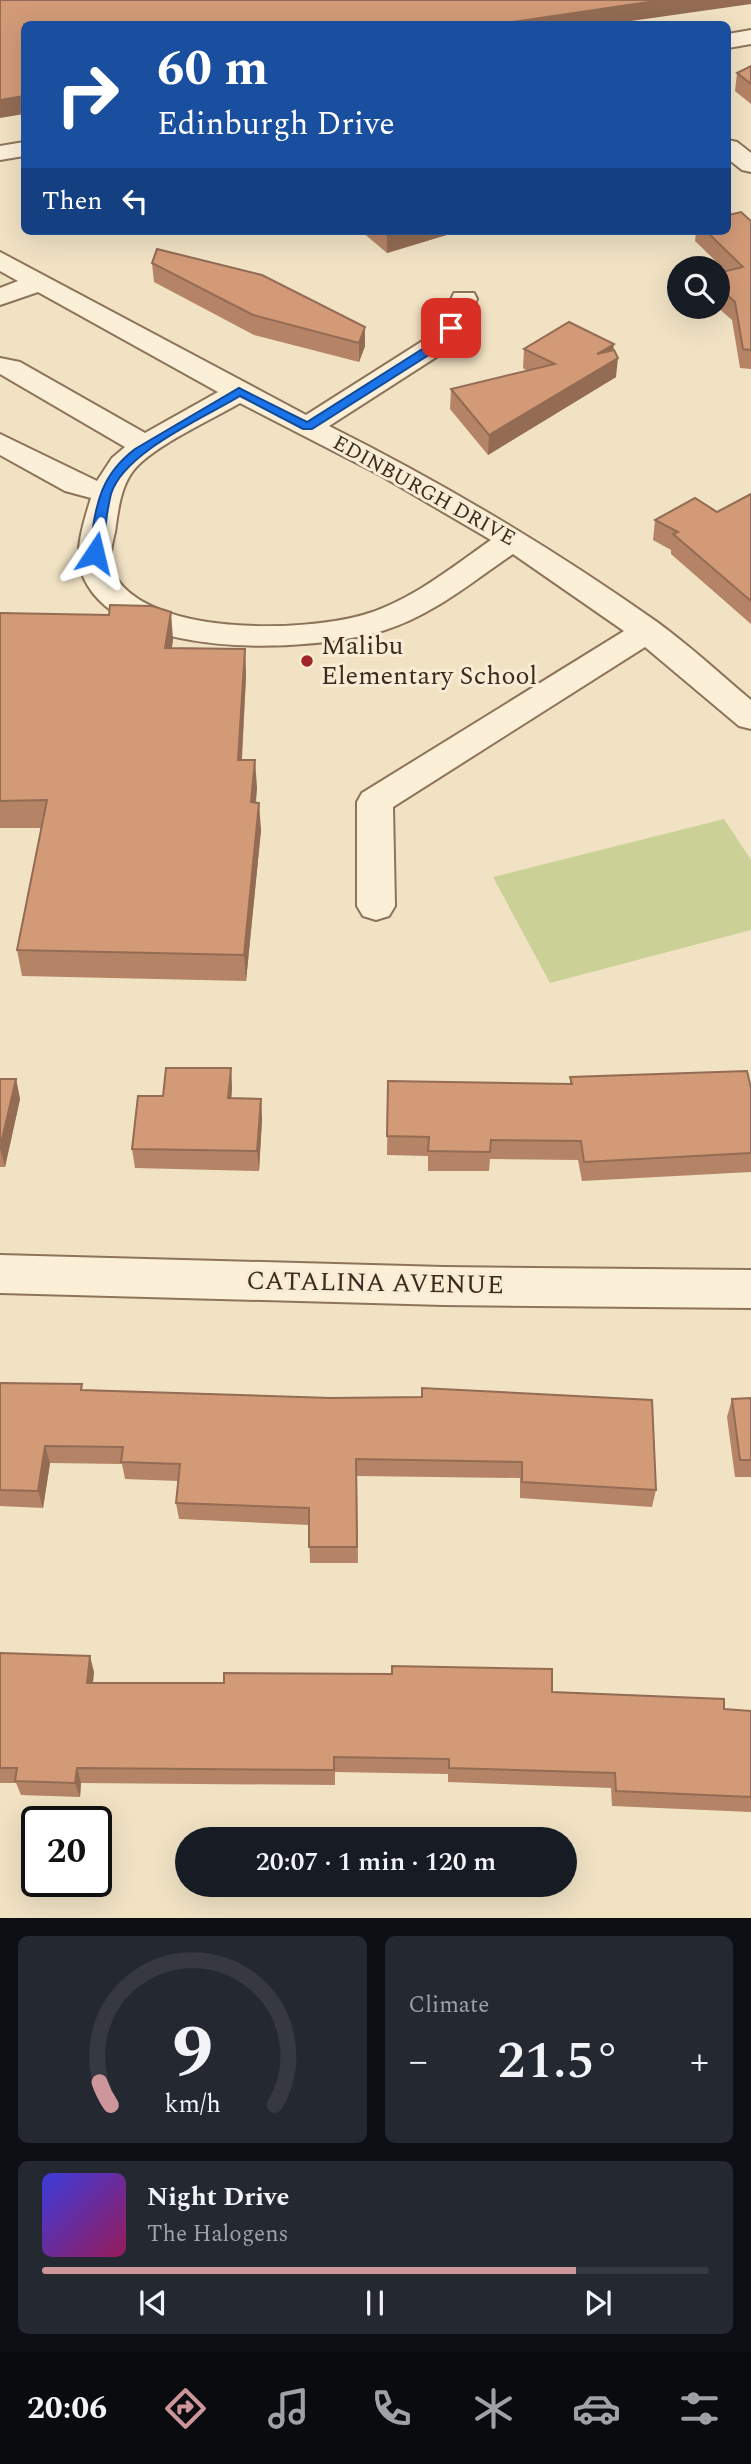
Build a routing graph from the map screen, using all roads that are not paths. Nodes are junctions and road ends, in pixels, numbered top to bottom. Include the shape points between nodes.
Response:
1 (751, 37) edge
2 (731, 40) edge
3 (731, 149) edge
4 (21, 150) edge
5 (0, 153) edge
6 (751, 165) edge
7 (0, 260) edge
8 (38, 282) junction
9 (0, 297) edge
10 (464, 299) dead end
11 (0, 366) edge
12 (239, 392) junction
13 (307, 426) junction
14 (0, 443) edge
15 (147, 447) junction
16 (106, 492) junction
17 (513, 540) junction
18 (648, 631) junction
19 (751, 718) edge
20 (376, 906) dead end
21 (0, 1273) edge
22 (751, 1289) edge

1 - 2 street
3 - 6 street
4 - 5 street
7 - 8 street, EDINBURGH DRIVE
8 - 9 street
8 - 12 street, EDINBURGH DRIVE
10 - 13 street via 451,328 431,348
11 - 15 street
12 - 13 street, EDINBURGH DRIVE
12 - 15 street
13 - 17 street, EDINBURGH DRIVE
14 - 16 street via 76,485
15 - 16 street via 124,463
16 - 17 street via 95,553 97,573 107,591 131,609 169,625 207,633 279,637 327,634 371,624 407,610
17 - 18 street, EDINBURGH DRIVE
18 - 19 street, EDINBURGH DRIVE
18 - 20 street via 375,802
21 - 22 street, CATALINA AVENUE via 444,1286

